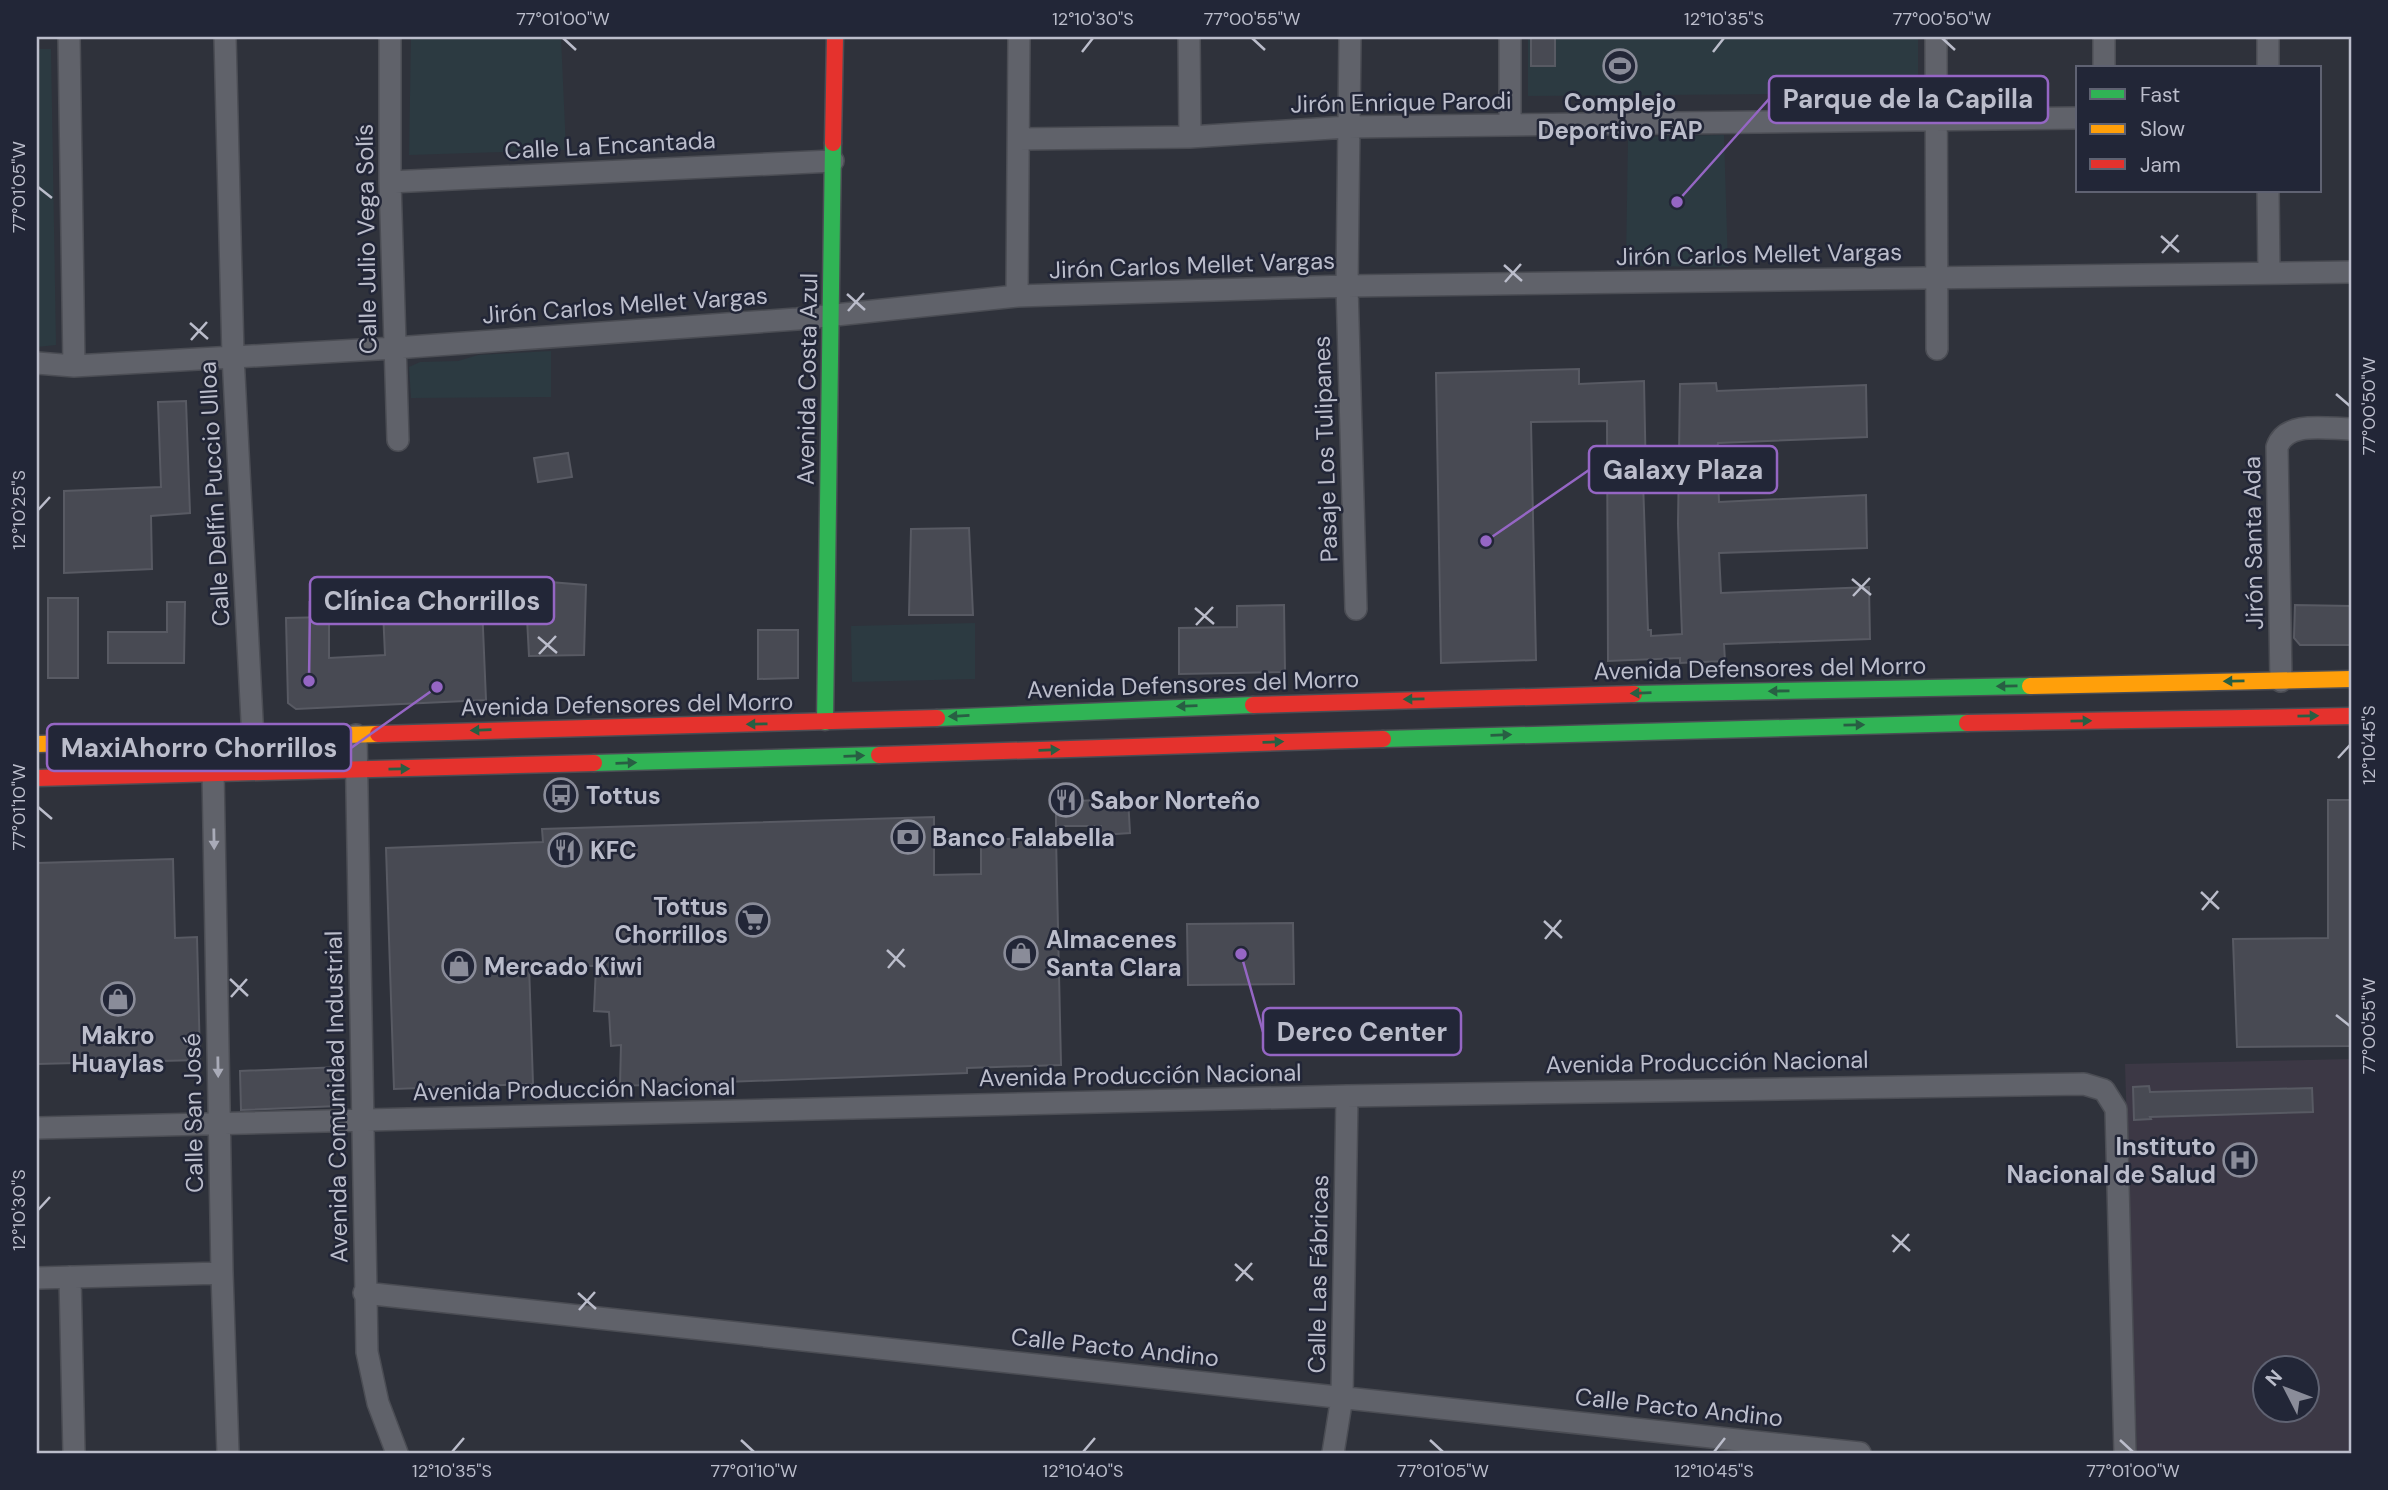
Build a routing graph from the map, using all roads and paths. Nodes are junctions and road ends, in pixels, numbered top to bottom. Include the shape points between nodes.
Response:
1 (69, 37) edge
2 (225, 37) edge
3 (390, 37) edge
4 (835, 37) edge
5 (1019, 37) edge
6 (1189, 37) edge
7 (1350, 37) edge
8 (1510, 37) edge
9 (1936, 37) edge
10 (2104, 37) edge
11 (2268, 37) edge
12 (2104, 66) edge
13 (2268, 66) edge
14 (2076, 118) edge
15 (1936, 120) junction
16 (1510, 125) junction
17 (1348, 127) junction
18 (1190, 137) junction
19 (1018, 139) junction
20 (833, 161) junction
21 (390, 182) junction
22 (2268, 192) edge
23 (2351, 272) edge
24 (2269, 273) junction
25 (1935, 278) junction
26 (1347, 286) junction
27 (1017, 296) junction
28 (831, 316) junction
29 (395, 348) junction
30 (1937, 349) dead end
31 (233, 356) junction
32 (37, 363) edge
33 (74, 366) junction
34 (2351, 429) edge
35 (398, 440) dead end
36 (1356, 609) dead end
37 (2351, 679) edge
38 (2281, 681) junction
39 (1711, 710) junction
40 (2351, 716) edge
41 (825, 722) junction
42 (356, 735) junction
43 (253, 739) junction
44 (37, 744) edge
45 (357, 769) junction
46 (213, 771) junction
47 (37, 778) edge
48 (1347, 1096) junction
49 (364, 1120) junction
50 (219, 1124) junction
51 (37, 1128) edge
52 (222, 1273) junction
53 (70, 1277) junction
54 (37, 1278) edge
55 (364, 1293) junction
56 (1342, 1397) junction
57 (75, 1453) edge
58 (228, 1453) edge
59 (397, 1453) edge
60 (1333, 1453) edge
61 (1860, 1453) edge
62 (2125, 1453) edge

1 - 33 street
2 - 31 street, Calle Delfín Puccio Ulloa
3 - 21 street, Calle Julio Vega Solís
4 - 20 main road, Avenida Costa Azul
5 - 19 street
6 - 18 street
7 - 17 street, Pasaje Los Tulipanes
8 - 16 street
9 - 15 street
10 - 12 street
11 - 13 street
14 - 15 street, Jirón Enrique Parodi
15 - 16 street, Jirón Enrique Parodi
15 - 25 street
16 - 17 street, Jirón Enrique Parodi
17 - 18 street, Jirón Enrique Parodi
17 - 26 street, Pasaje Los Tulipanes
18 - 19 street, Jirón Enrique Parodi
19 - 27 street
20 - 21 street, Calle La Encantada
20 - 28 main road, Avenida Costa Azul
21 - 29 street, Calle Julio Vega Solís
22 - 24 street
23 - 24 street, Jirón Carlos Mellet Vargas
24 - 25 street, Jirón Carlos Mellet Vargas
25 - 26 street, Jirón Carlos Mellet Vargas
25 - 30 street
26 - 27 street, Jirón Carlos Mellet Vargas
26 - 36 street, Pasaje Los Tulipanes
27 - 28 street, Jirón Carlos Mellet Vargas
28 - 29 street, Jirón Carlos Mellet Vargas
28 - 41 main road, Avenida Costa Azul
29 - 31 street, Jirón Carlos Mellet Vargas
29 - 35 street, Calle Julio Vega Solís
31 - 33 street, Jirón Carlos Mellet Vargas
31 - 43 street, Calle Delfín Puccio Ulloa
32 - 33 street, Jirón Carlos Mellet Vargas
34 - 38 street, Jirón Santa Ada via 2289,430 2280,436 2277,446
37 - 38 main road, Avenida Defensores del Morro
38 -> 39 main road, Avenida Defensores del Morro
39 -> 40 main road, Avenida Defensores del Morro
39 -> 41 main road, Avenida Defensores del Morro via 1096,709
45 -> 39 main road, Avenida Defensores del Morro
41 -> 42 main road, Avenida Defensores del Morro
42 - 43 main road, Avenida Defensores del Morro
42 - 45 street, Avenida Comunidad Industrial
43 - 44 main road, Avenida Defensores del Morro
45 - 46 main road, Avenida Defensores del Morro
45 - 49 street, Avenida Comunidad Industrial
46 - 47 main road, Avenida Defensores del Morro
46 -> 50 street, Calle San José
48 - 49 street, Avenida Producción Nacional
48 - 56 street, Calle Las Fábricas
48 - 62 street, Avenida Producción Nacional via 1880,1085 2084,1084 2104,1090 2116,1109
49 - 50 street, Avenida Producción Nacional
49 - 55 street, Avenida Comunidad Industrial
50 - 51 street, Avenida Producción Nacional
50 - 52 street, Calle San José
52 - 53 street
52 - 58 street, Calle San José
53 - 54 street
53 - 57 street
55 - 56 street, Calle Pacto Andino
55 - 59 street, Avenida Comunidad Industrial via 367,1352 378,1403
56 - 60 street, Calle Las Fábricas
56 - 61 street, Calle Pacto Andino

